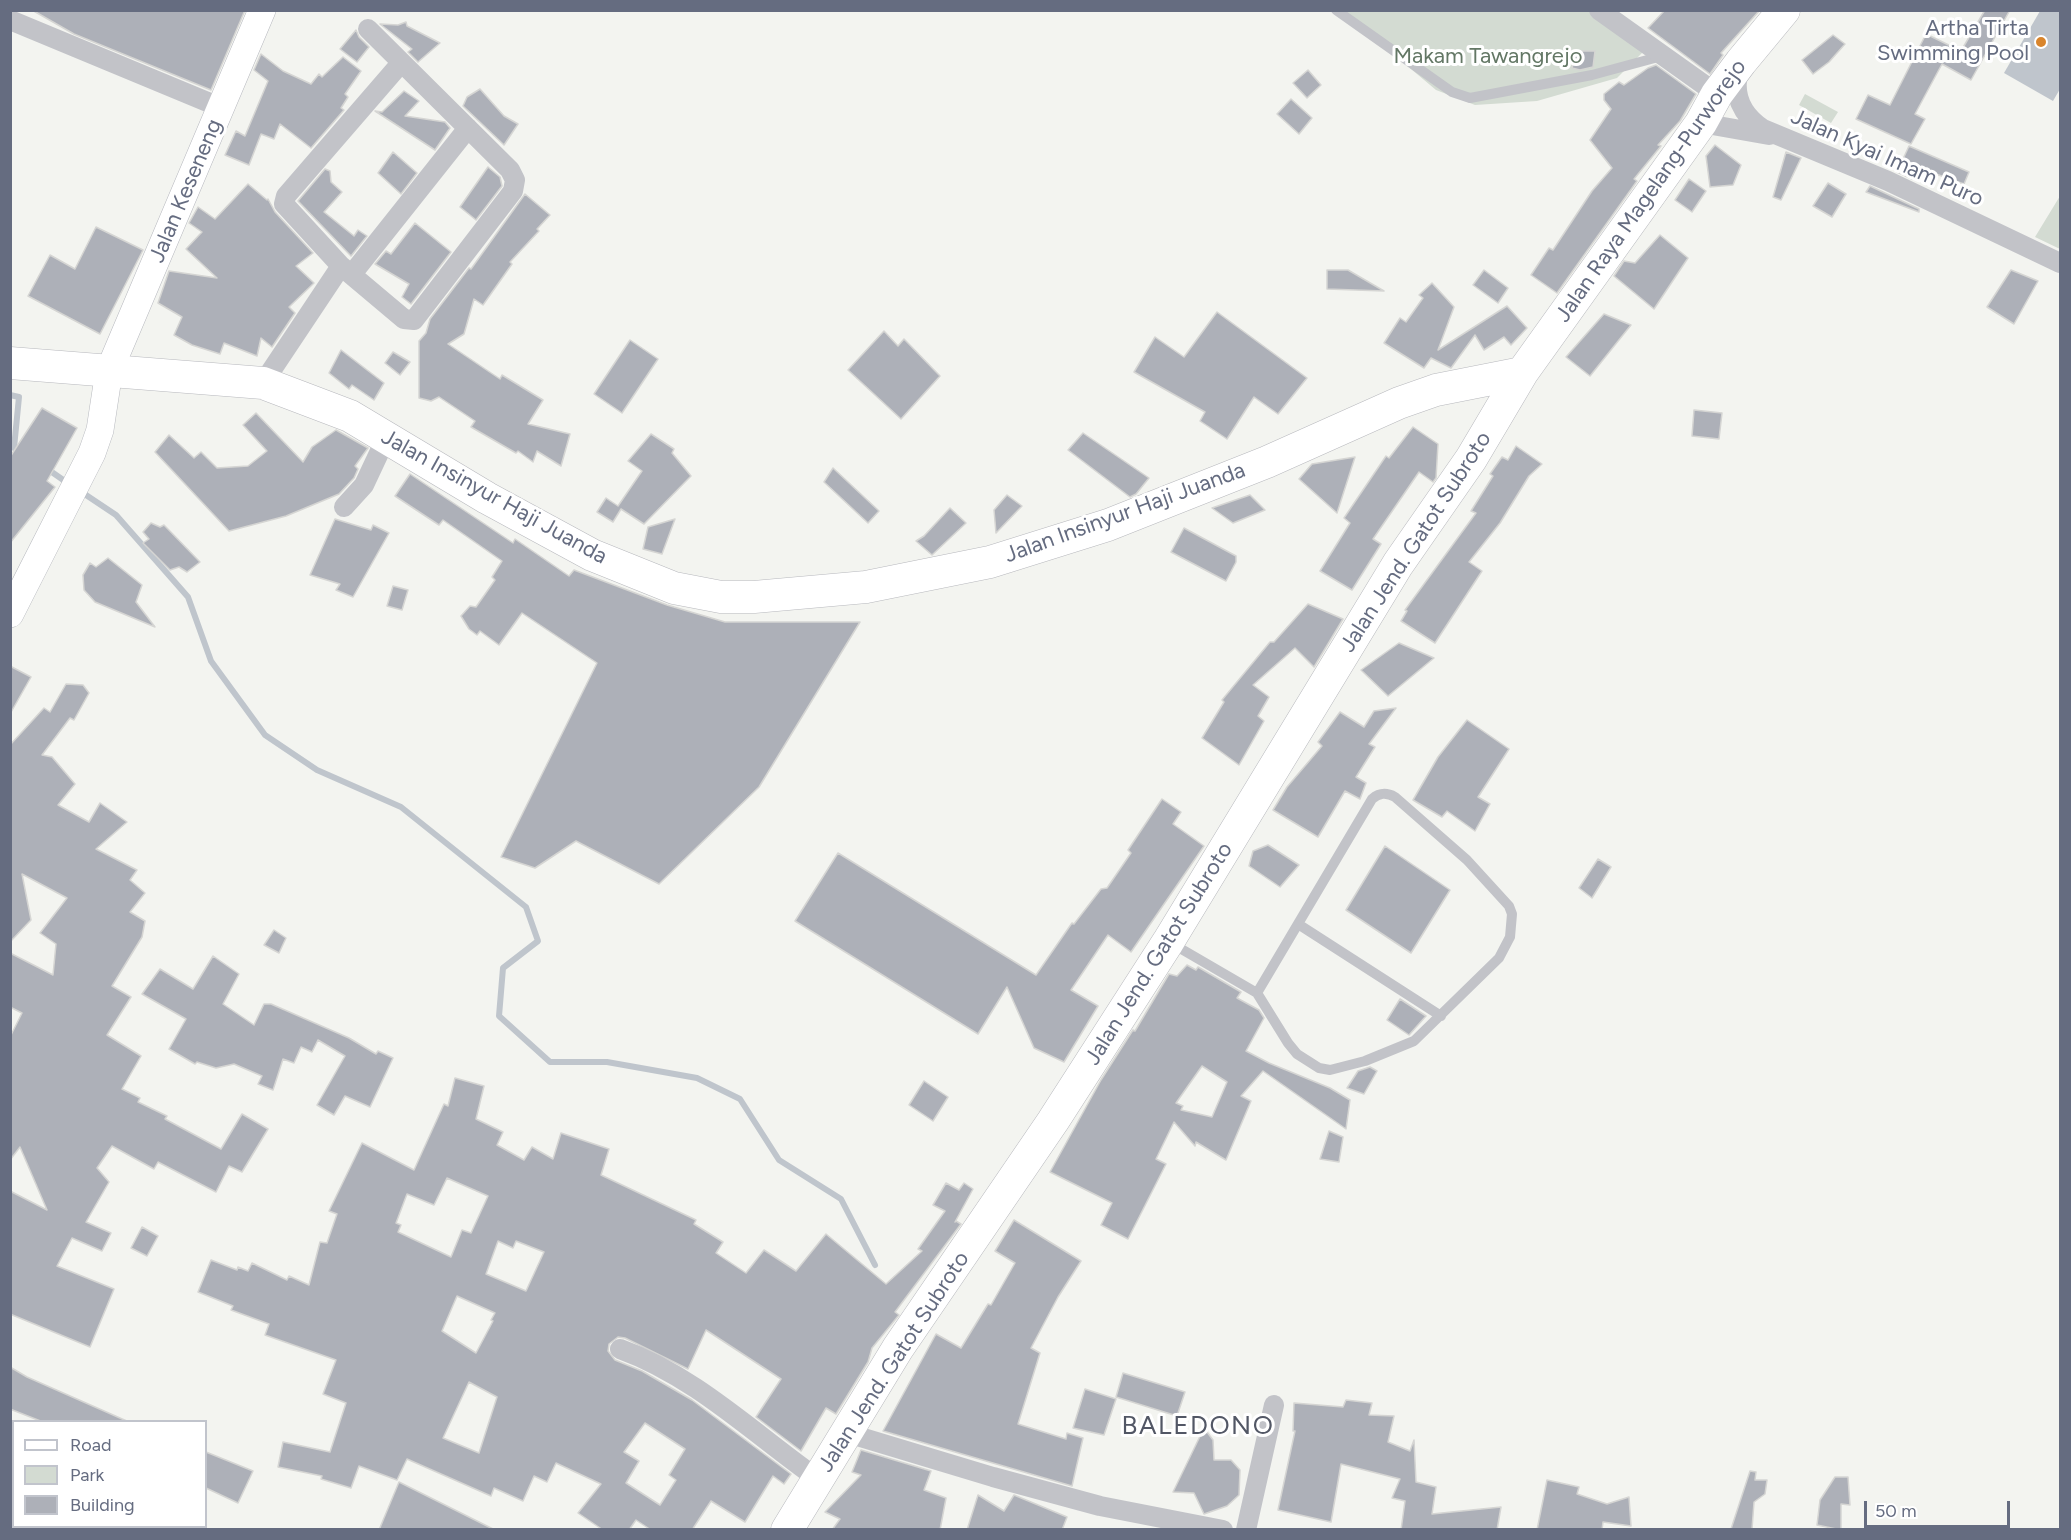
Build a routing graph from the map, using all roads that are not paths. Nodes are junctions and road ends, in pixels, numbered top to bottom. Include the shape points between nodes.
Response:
1 (262, 10) edge
2 (1336, 10) edge
3 (1599, 10) edge
4 (1784, 10) edge
5 (10, 20) edge
6 (368, 29) dead end
7 (1662, 56) junction
8 (1741, 62) junction
9 (401, 63) junction
10 (1717, 94) junction
11 (222, 108) junction
12 (1701, 123) junction
13 (468, 128) junction
14 (1780, 137) junction
15 (2061, 263) edge
16 (346, 270) junction
17 (10, 363) edge
18 (109, 371) junction
19 (1522, 374) junction
20 (263, 383) junction
21 (387, 436) junction
22 (344, 507) dead end
23 (10, 614) edge
24 (1298, 924) junction
25 (1168, 942) junction
26 (1257, 993) junction
27 (1441, 1017) junction
28 (620, 1349) dead end
29 (1274, 1406) dead end
30 (847, 1433) junction
31 (818, 1479) junction
32 (1186, 1526) edge
33 (787, 1530) edge
34 (1222, 1530) edge
35 (1246, 1530) edge

1 - 11 street, Jalan Keseneng
2 - 7 lane via 1452,92 1470,98 1592,75
3 - 7 street
4 - 8 main road, Jalan Raya Magelang-Purworejo
5 - 11 street
6 - 9 street
7 - 10 street
8 - 10 main road, Jalan Raya Magelang-Purworejo
8 - 14 street, Jalan Kyai Imam Puro via 1736,85 1742,105 1755,123
9 - 13 street
9 - 16 street via 284,199 285,208
10 - 12 main road, Jalan Raya Magelang-Purworejo
11 - 18 street, Jalan Keseneng
12 - 14 street
12 - 19 main road, Jalan Raya Magelang-Purworejo
13 - 16 street
13 - 16 street via 510,170 514,189 414,320 405,320
14 - 15 street, Jalan Kyai Imam Puro via 1888,181
16 - 20 street
17 - 18 main road, Jalan Insinyur Haji Juanda
18 - 20 main road, Jalan Insinyur Haji Juanda
18 - 23 street, Jalan Keseneng via 100,430
19 - 21 main road, Jalan Insinyur Haji Juanda via 1436,390 1108,525 990,562 866,587 754,597 721,597 674,588 592,555 487,498
19 - 25 main road, Jalan Jend. Gatot Subroto via 1471,459 1398,564
20 - 21 main road, Jalan Insinyur Haji Juanda via 334,409
21 - 22 street via 372,473
24 - 26 lane
24 - 27 lane
24 - 27 lane via 1371,799 1384,793 1395,796 1467,860 1512,914 1510,937 1499,958
25 - 26 lane
25 - 30 main road, Jalan Jend. Gatot Subroto via 1053,1121 898,1348
26 - 27 lane via 1288,1043 1310,1063 1325,1070 1384,1055 1414,1041
28 - 31 street via 651,1362 711,1398
29 - 35 street
30 - 31 main road, Jalan Jend. Gatot Subroto
30 - 32 street via 993,1477
31 - 33 main road, Jalan Jend. Gatot Subroto
32 - 34 street

